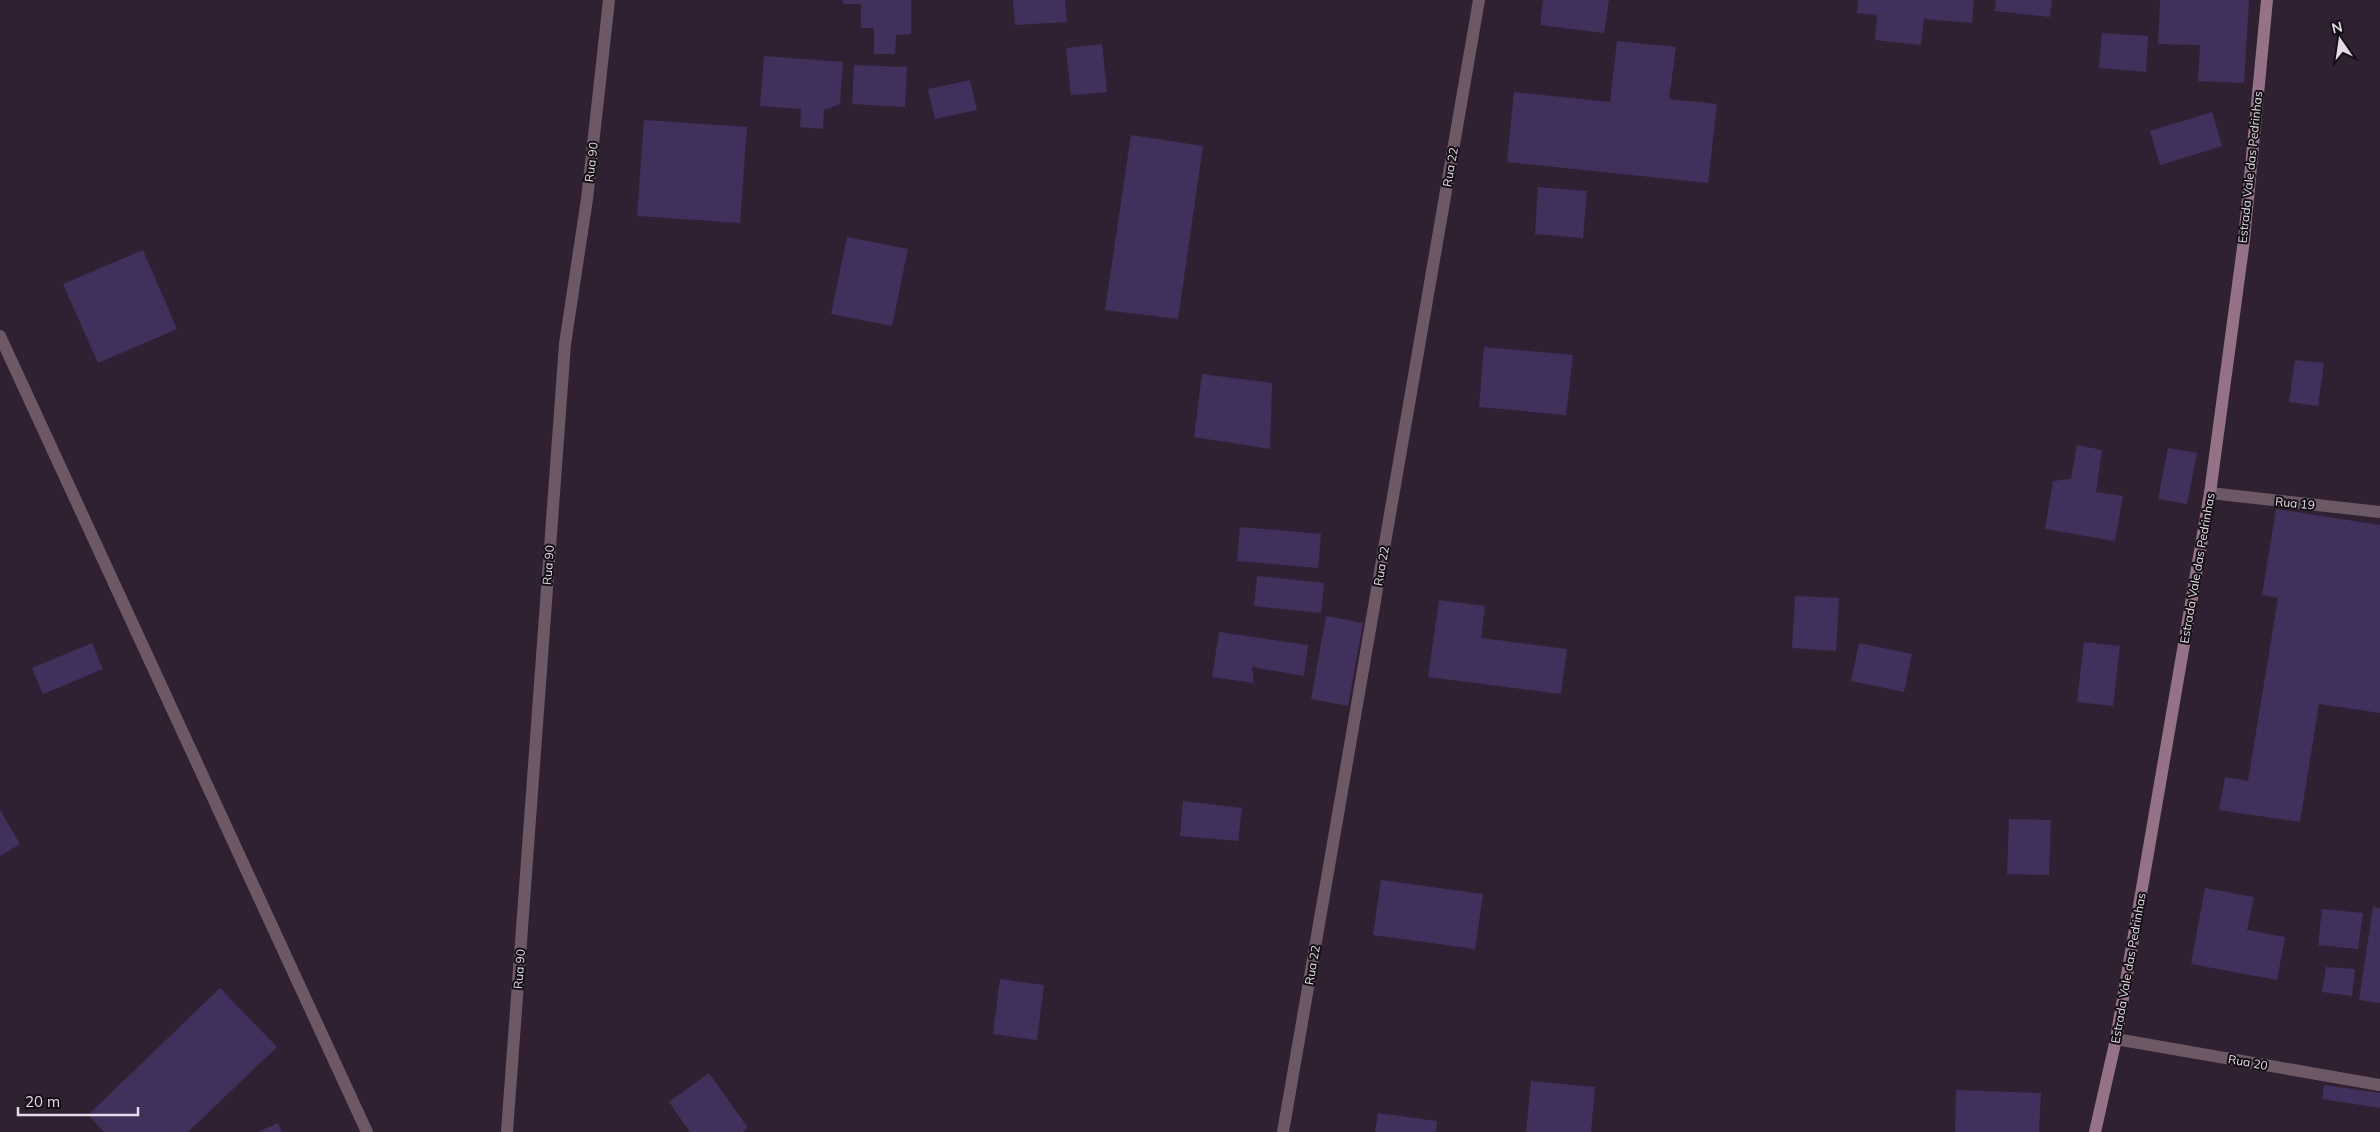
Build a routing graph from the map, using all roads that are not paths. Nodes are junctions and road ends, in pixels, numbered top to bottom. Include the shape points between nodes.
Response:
1 (609, 0) edge
2 (1479, 0) edge
3 (2266, 0) edge
4 (0, 336) edge
5 (2210, 493) junction
6 (2380, 512) edge
7 (2116, 1039) junction
8 (2380, 1085) edge
9 (367, 1132) edge
10 (507, 1132) edge
11 (1283, 1132) edge
12 (2094, 1132) edge

1 - 10 street, Rua 90 via 586,199 564,344
2 - 11 street, Rua 22
3 - 5 main road, Estrada Vale das Pedrinhas via 2244,240
4 - 9 street
5 - 6 street, Rua 19
5 - 7 main road, Estrada Vale das Pedrinhas
7 - 8 street, Rua 20
7 - 12 main road, Estrada Vale das Pedrinhas

